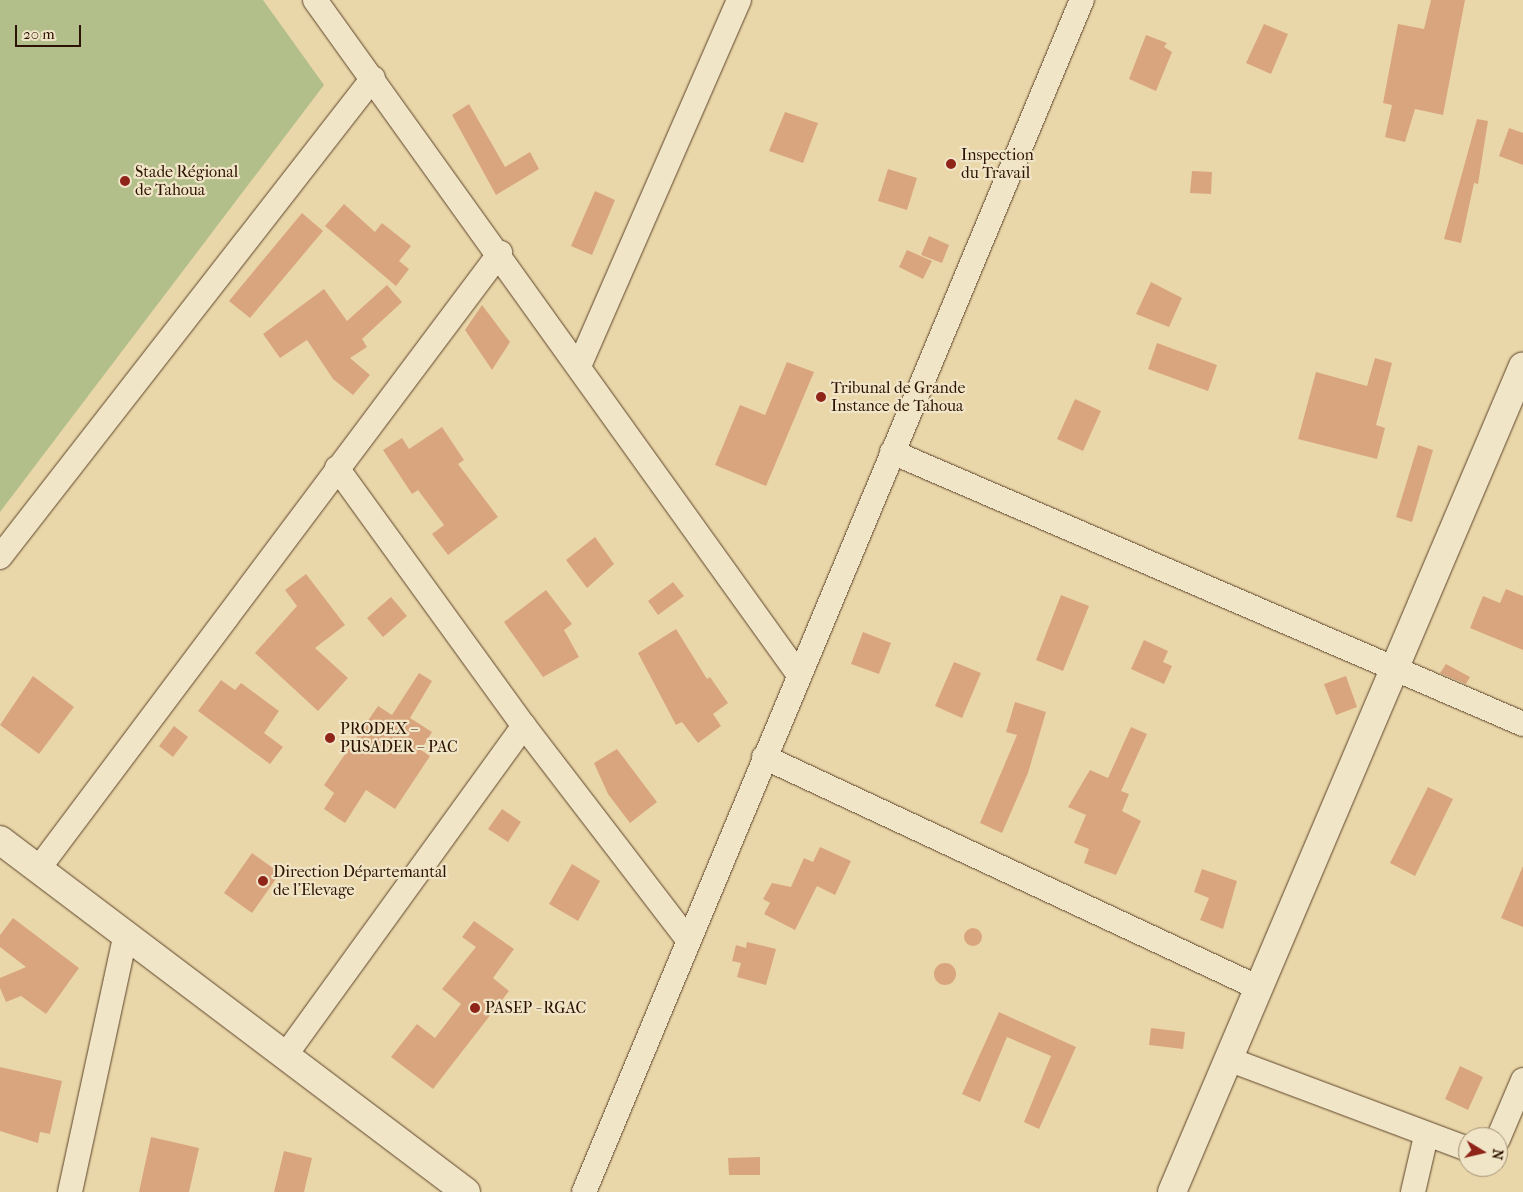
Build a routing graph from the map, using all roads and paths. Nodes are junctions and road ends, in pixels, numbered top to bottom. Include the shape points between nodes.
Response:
1 (315, 0) edge
2 (739, 0) edge
3 (1082, 0) edge
4 (373, 78) junction
5 (500, 253) junction
6 (580, 364) junction
7 (1523, 366) edge
8 (892, 452) junction
9 (337, 468) junction
10 (0, 556) edge
11 (1394, 668) junction
12 (799, 675) junction
13 (1523, 724) edge
14 (524, 726) junction
15 (764, 757) junction
16 (0, 840) edge
17 (39, 868) junction
18 (126, 933) junction
19 (688, 940) junction
20 (1259, 988) junction
21 (287, 1053) junction
22 (1228, 1059) junction
23 (1523, 1080) edge
24 (1503, 1127) edge
25 (1426, 1136) junction
26 (1458, 1147) edge
27 (70, 1192) edge
28 (466, 1192) edge
29 (584, 1192) edge
30 (1172, 1192) edge
31 (1413, 1192) edge

1 - 4 street
2 - 6 street
3 - 8 street
4 - 5 street
4 - 10 street
5 - 6 street
5 - 9 street
6 - 12 street
7 - 11 street
8 - 11 street
8 - 12 street
9 - 14 street
9 - 17 street
11 - 13 street
11 - 20 street
12 - 15 street
14 - 19 street
14 - 21 street
15 - 19 street
15 - 20 street
16 - 17 street
17 - 18 street
18 - 21 street
18 - 27 street
19 - 29 street
20 - 22 street
21 - 28 street via 415,1158
22 - 25 street
22 - 30 street
23 - 24 street
25 - 26 street
25 - 31 street

